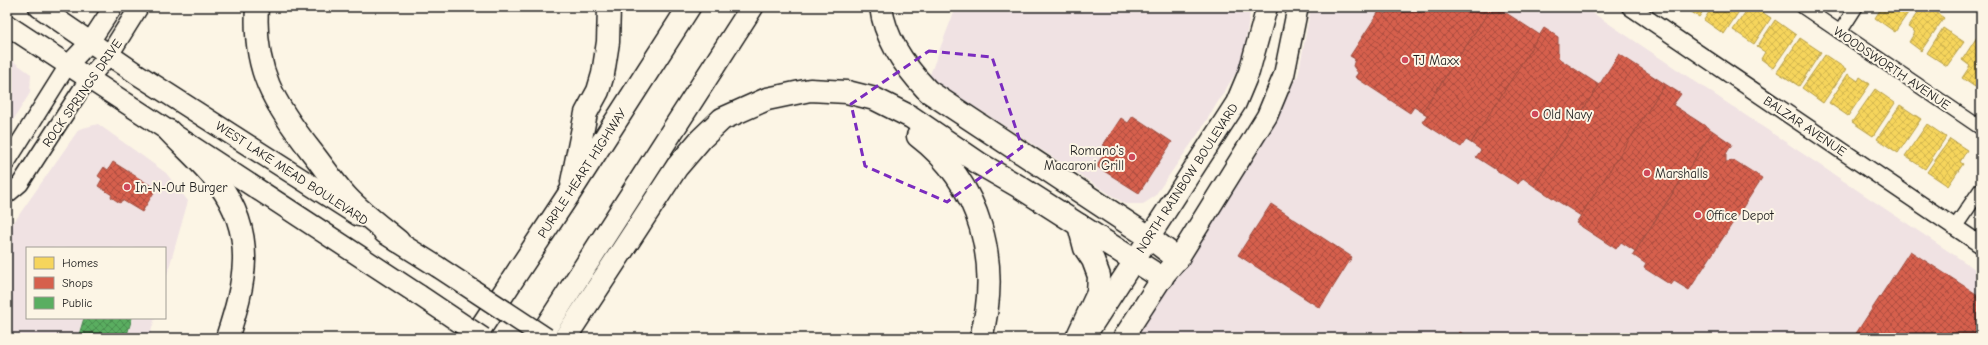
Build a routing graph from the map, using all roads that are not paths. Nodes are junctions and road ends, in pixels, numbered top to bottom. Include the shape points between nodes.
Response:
1 (39, 7) edge
2 (113, 7) edge
3 (139, 7) edge
4 (257, 7) edge
5 (609, 7) edge
6 (689, 7) edge
7 (752, 7) edge
8 (881, 7) edge
9 (1266, 7) edge
10 (1295, 7) edge
11 (1630, 7) edge
12 (1803, 7) edge
13 (1856, 7) edge
14 (7, 25) edge
15 (1840, 32) junction
16 (90, 42) junction
17 (109, 55) junction
18 (68, 65) junction
19 (88, 79) junction
20 (1981, 128) edge
21 (169, 130) junction
22 (701, 139) junction
23 (7, 162) edge
24 (1981, 189) edge
25 (569, 194) junction
26 (7, 195) edge
27 (1079, 225) junction
28 (1955, 227) junction
29 (1149, 237) junction
30 (398, 241) junction
31 (1981, 245) edge
32 (1178, 259) junction
33 (1135, 260) junction
34 (1162, 278) junction
35 (227, 338) edge
36 (474, 338) edge
37 (483, 338) edge
38 (539, 338) edge
39 (546, 338) edge
40 (565, 338) edge
41 (981, 338) edge
42 (1077, 338) edge
43 (1084, 338) edge
44 (1123, 338) edge

1 - 16 main road, WEST LAKE MEAD BOULEVARD
2 - 16 main road, ROCK SPRINGS DRIVE
3 - 17 main road, ROCK SPRINGS DRIVE
4 - 30 highway via 257,35 263,69 284,116 348,198
5 - 25 highway via 608,42 603,74 598,91 586,113
6 - 25 highway, PURPLE HEART HIGHWAY
7 - 38 highway
8 - 29 highway via 893,45 908,71 928,91
9 - 29 main road, NORTH RAINBOW BOULEVARD via 1250,72 1236,104
10 - 32 main road via 1297,11 1284,75 1267,116
11 - 28 street, BALZAR AVENUE
12 - 15 street, WOODSWORTH AVENUE
13 - 15 street
14 - 18 main road
15 - 20 street, WOODSWORTH AVENUE
16 - 17 main road, WEST LAKE MEAD BOULEVARD
16 - 18 main road, ROCK SPRINGS DRIVE
17 - 19 main road, ROCK SPRINGS DRIVE
17 - 30 main road, WEST LAKE MEAD BOULEVARD
18 - 19 main road
18 - 23 street, ROCK SPRINGS DRIVE
19 - 21 main road
19 - 26 street, ROCK SPRINGS DRIVE via 20,184
21 - 35 highway via 219,184 240,222 245,253 243,283
21 - 37 main road, bridge
22 - 27 highway via 722,119 767,99 810,90 847,92 874,99 911,117 980,164
22 - 40 highway via 677,166
22 - 41 highway via 754,113 800,102 823,102 864,109 916,134 954,170 978,217 987,251 989,289
24 - 28 street
25 - 36 highway, PURPLE HEART HIGHWAY
27 - 33 highway
27 - 42 highway via 1085,248 1099,276 1098,293
28 - 31 street, BALZAR AVENUE
29 - 32 highway
29 - 33 main road, NORTH RAINBOW BOULEVARD
30 - 39 main road, WEST LAKE MEAD BOULEVARD, bridge
32 - 34 main road
33 - 34 highway
33 - 43 main road, NORTH RAINBOW BOULEVARD
34 - 44 main road

